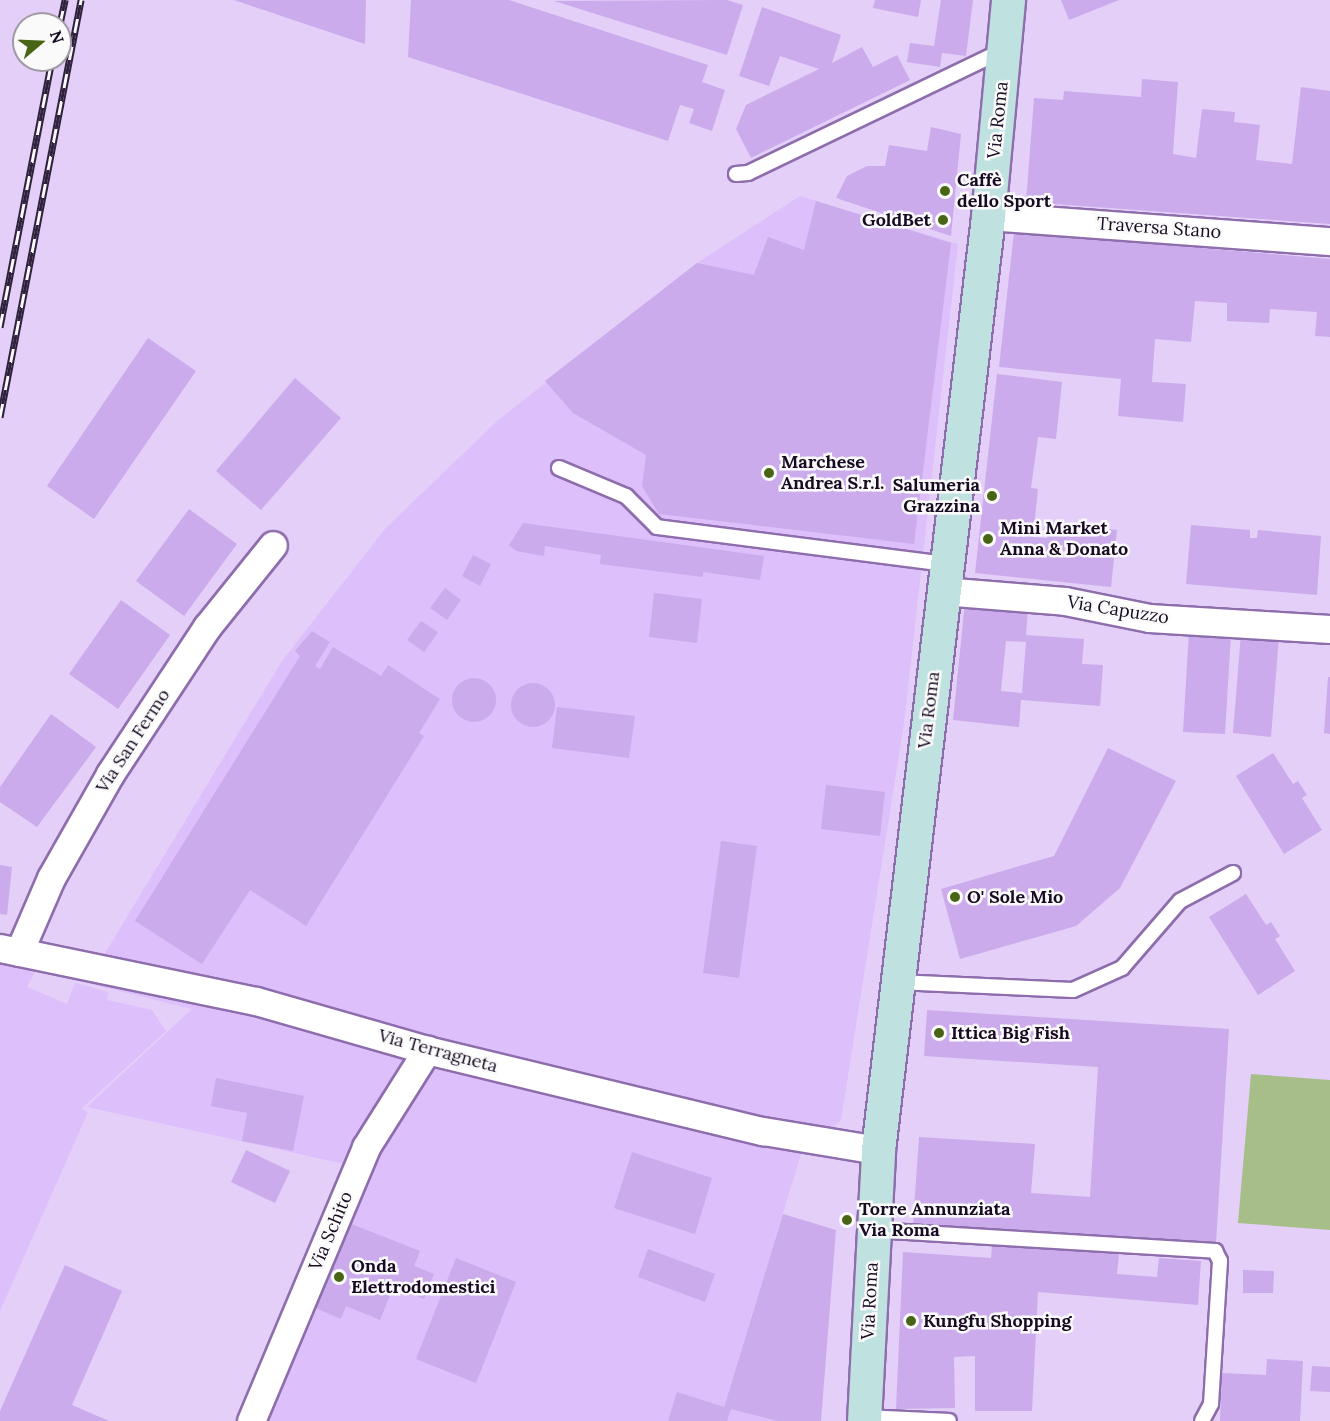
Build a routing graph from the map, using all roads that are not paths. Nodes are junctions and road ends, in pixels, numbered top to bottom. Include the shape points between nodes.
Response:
1 (1008, 0) edge
2 (1003, 51) junction
3 (736, 174) dead end
4 (988, 216) junction
5 (1330, 241) edge
6 (559, 468) dead end
7 (273, 544) dead end
8 (944, 578) junction
9 (1330, 629) edge
10 (1233, 873) dead end
11 (10, 950) edge
12 (897, 982) junction
13 (427, 1050) junction
14 (878, 1150) junction
15 (874, 1230) junction
16 (865, 1419) edge
17 (251, 1421) edge
18 (949, 1421) edge
19 (1202, 1421) edge

1 - 2 street, Via Roma
2 - 3 lane via 748,173
2 - 4 street, Via Roma
4 - 5 street, Traversa Stano
4 - 8 street, Via Roma
6 - 8 lane via 626,496 657,527
7 - 11 street, Via San Fermo via 207,627 110,774
8 - 9 street, Via Capuzzo via 1149,618
8 - 12 street, Via Roma
10 - 12 lane via 1180,901 1122,968 1073,990
11 - 13 street, Via Terragneta via 256,1001
12 - 14 street, Via Roma
13 - 14 street, Via Terragneta via 763,1131
13 - 17 street, Via Schito via 366,1147
14 - 15 street, Via Roma
15 - 16 street, Via Roma
15 - 19 lane via 1215,1251 1220,1262 1211,1404
16 - 18 lane

